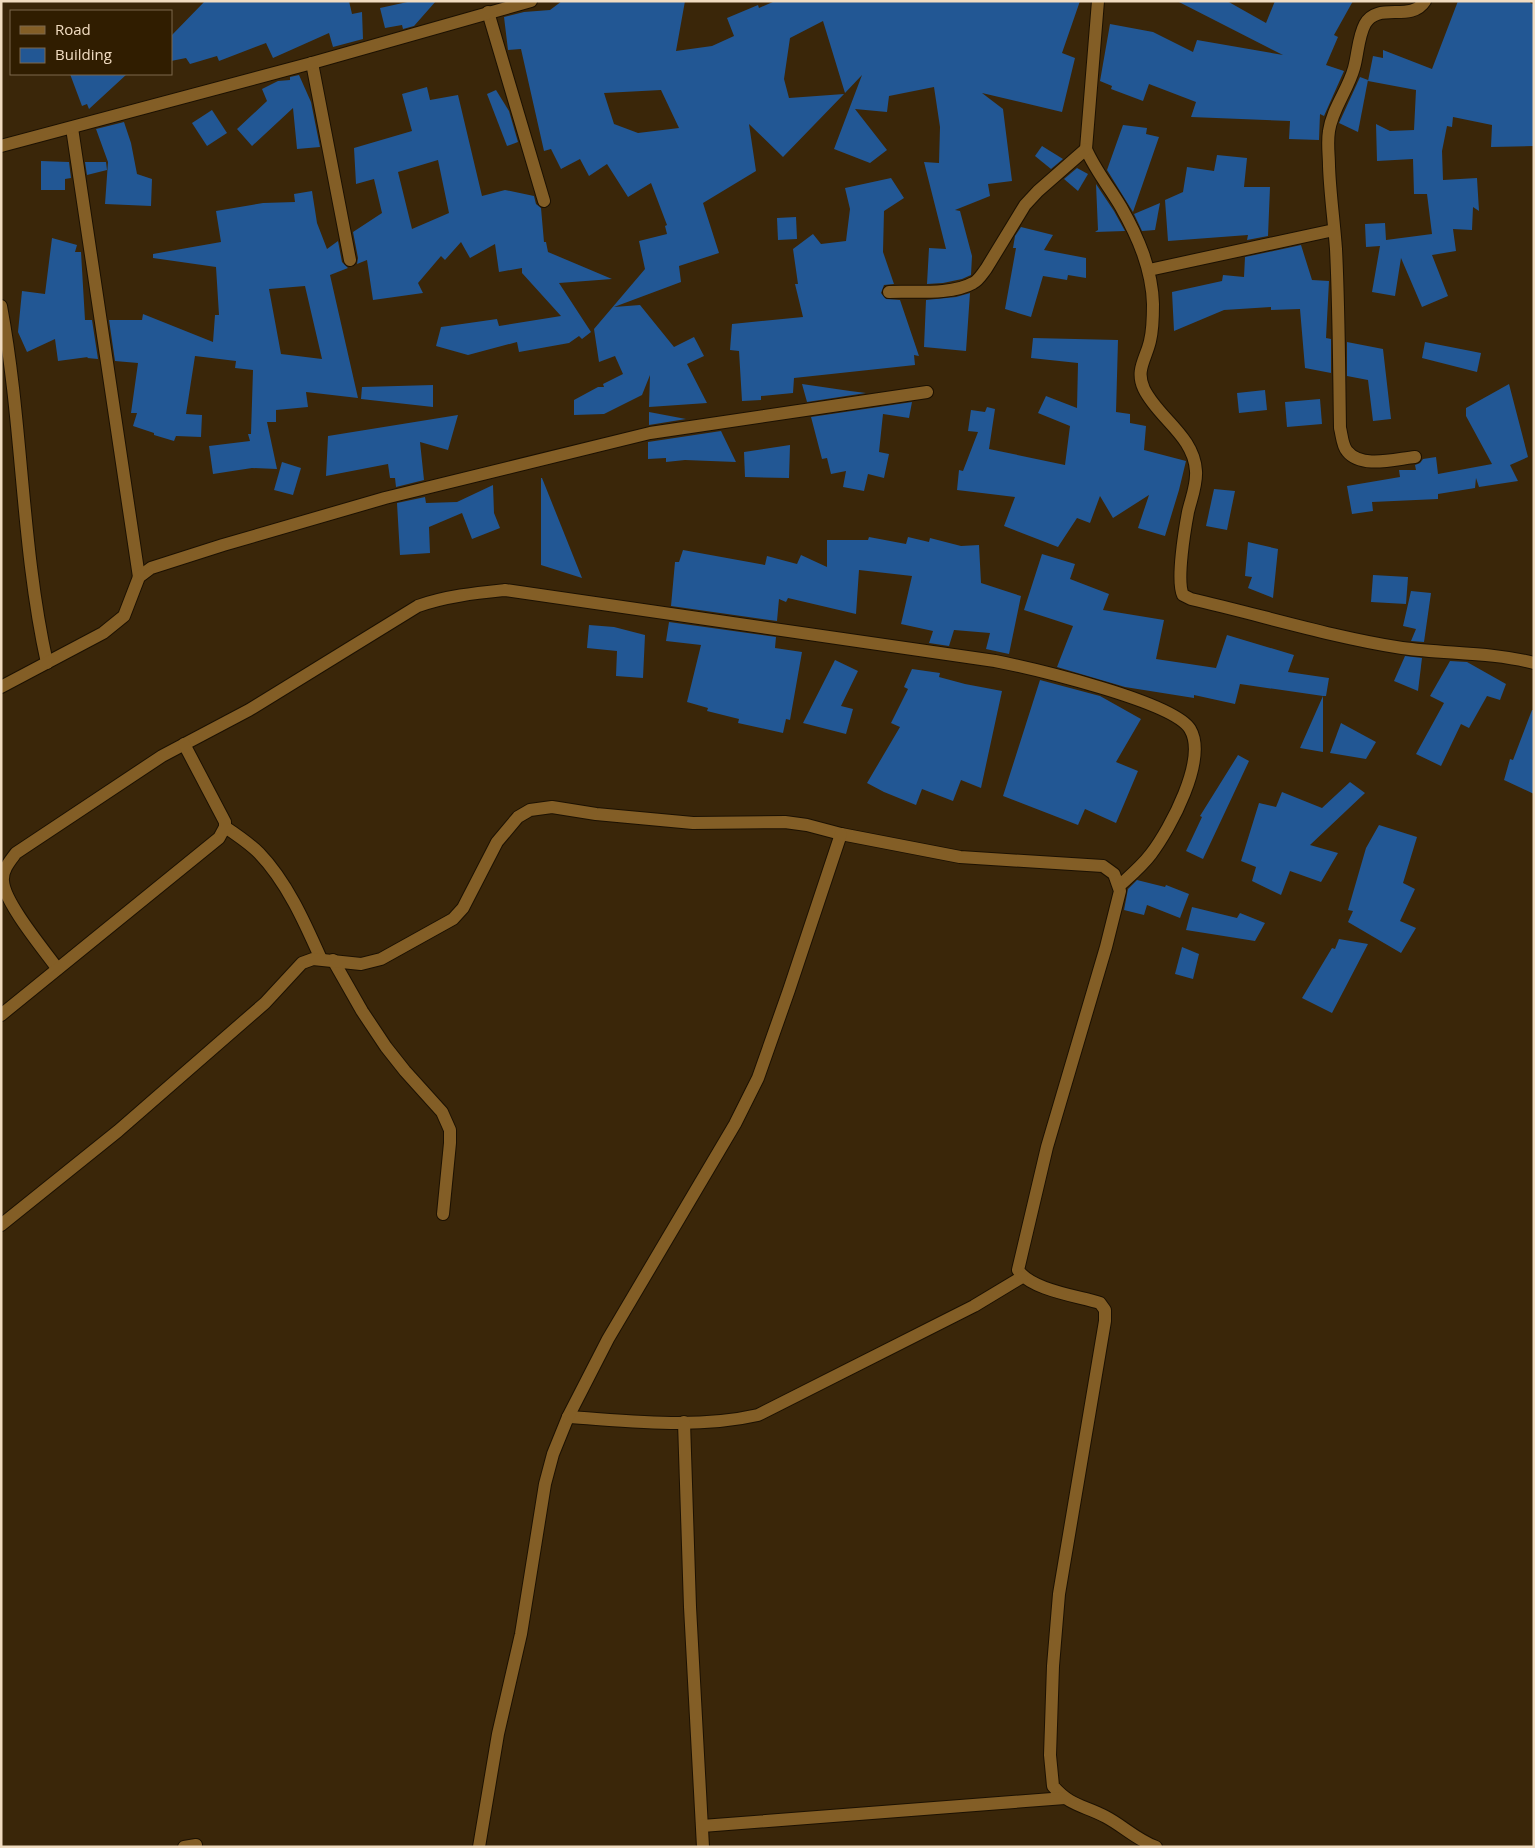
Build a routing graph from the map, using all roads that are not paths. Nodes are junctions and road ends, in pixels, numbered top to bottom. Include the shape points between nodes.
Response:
1 (531, 1) edge
2 (1098, 1) edge
3 (1425, 1) edge
4 (488, 12) junction
5 (312, 63) junction
6 (72, 128) junction
7 (1, 146) edge
8 (1086, 149) junction
9 (544, 201) dead end
10 (1334, 230) junction
11 (350, 260) dead end
12 (1149, 270) junction
13 (890, 292) dead end
14 (1, 306) edge
15 (927, 392) dead end
16 (1415, 457) dead end
17 (140, 577) junction
18 (47, 663) junction
19 (1534, 663) edge
20 (1, 688) edge
21 (184, 744) junction
22 (225, 827) junction
23 (841, 834) junction
24 (1119, 886) junction
25 (327, 960) junction
26 (57, 968) junction
27 (1, 1015) edge
28 (443, 1214) dead end
29 (1, 1225) edge
30 (1022, 1277) junction
31 (568, 1416) junction
32 (684, 1422) junction
33 (1065, 1798) junction
34 (702, 1826) junction
35 (479, 1847) edge
36 (703, 1847) edge
37 (1156, 1847) edge

1 - 4 street
2 - 8 street
3 - 10 street via 1417,10 1375,14 1362,31 1354,69 1329,131
4 - 5 street
4 - 9 street
5 - 6 street
5 - 11 street
6 - 7 street
6 - 17 street
8 - 12 street via 1138,240
8 - 13 street via 1025,205 980,278 972,284 949,290
10 - 12 street
10 - 16 street via 1342,441 1354,458 1363,460
12 - 19 street via 1153,324 1140,374 1144,388 1190,449 1196,472 1181,568 1182,595 1402,648 1487,655
14 - 18 street via 14,393 35,604
15 - 17 street via 650,433 385,498 151,568
17 - 18 street via 124,616 103,633
18 - 20 street
21 - 22 street via 223,816
21 - 24 street via 249,710 418,606 476,593 505,590 995,660 1052,673 1147,703 1190,728 1195,751 1191,776 1175,815 1150,855
21 - 26 street via 16,853 9,862 3,882 8,896
22 - 25 street via 259,853 278,876
22 - 26 street via 219,838
23 - 24 street via 960,856 1103,866 1114,874
23 - 25 street via 785,822 692,823 552,807 530,810 506,829 463,908 453,919 382,958 361,964
23 - 31 street via 758,1078 735,1124 608,1339
24 - 30 street via 1106,948 1047,1147 1020,1255 1018,1270
25 - 28 street via 386,1047 442,1112 450,1130
25 - 29 street via 313,959 302,964 265,1004 126,1125
26 - 27 street
30 - 32 street via 974,1306 758,1415 728,1421
30 - 33 street via 1100,1302 1105,1310 1059,1594 1053,1666 1050,1771 1053,1786
31 - 32 street
31 - 35 street via 544,1484 521,1634 498,1734
32 - 34 street
33 - 34 street
33 - 37 street via 1104,1816
34 - 36 street

